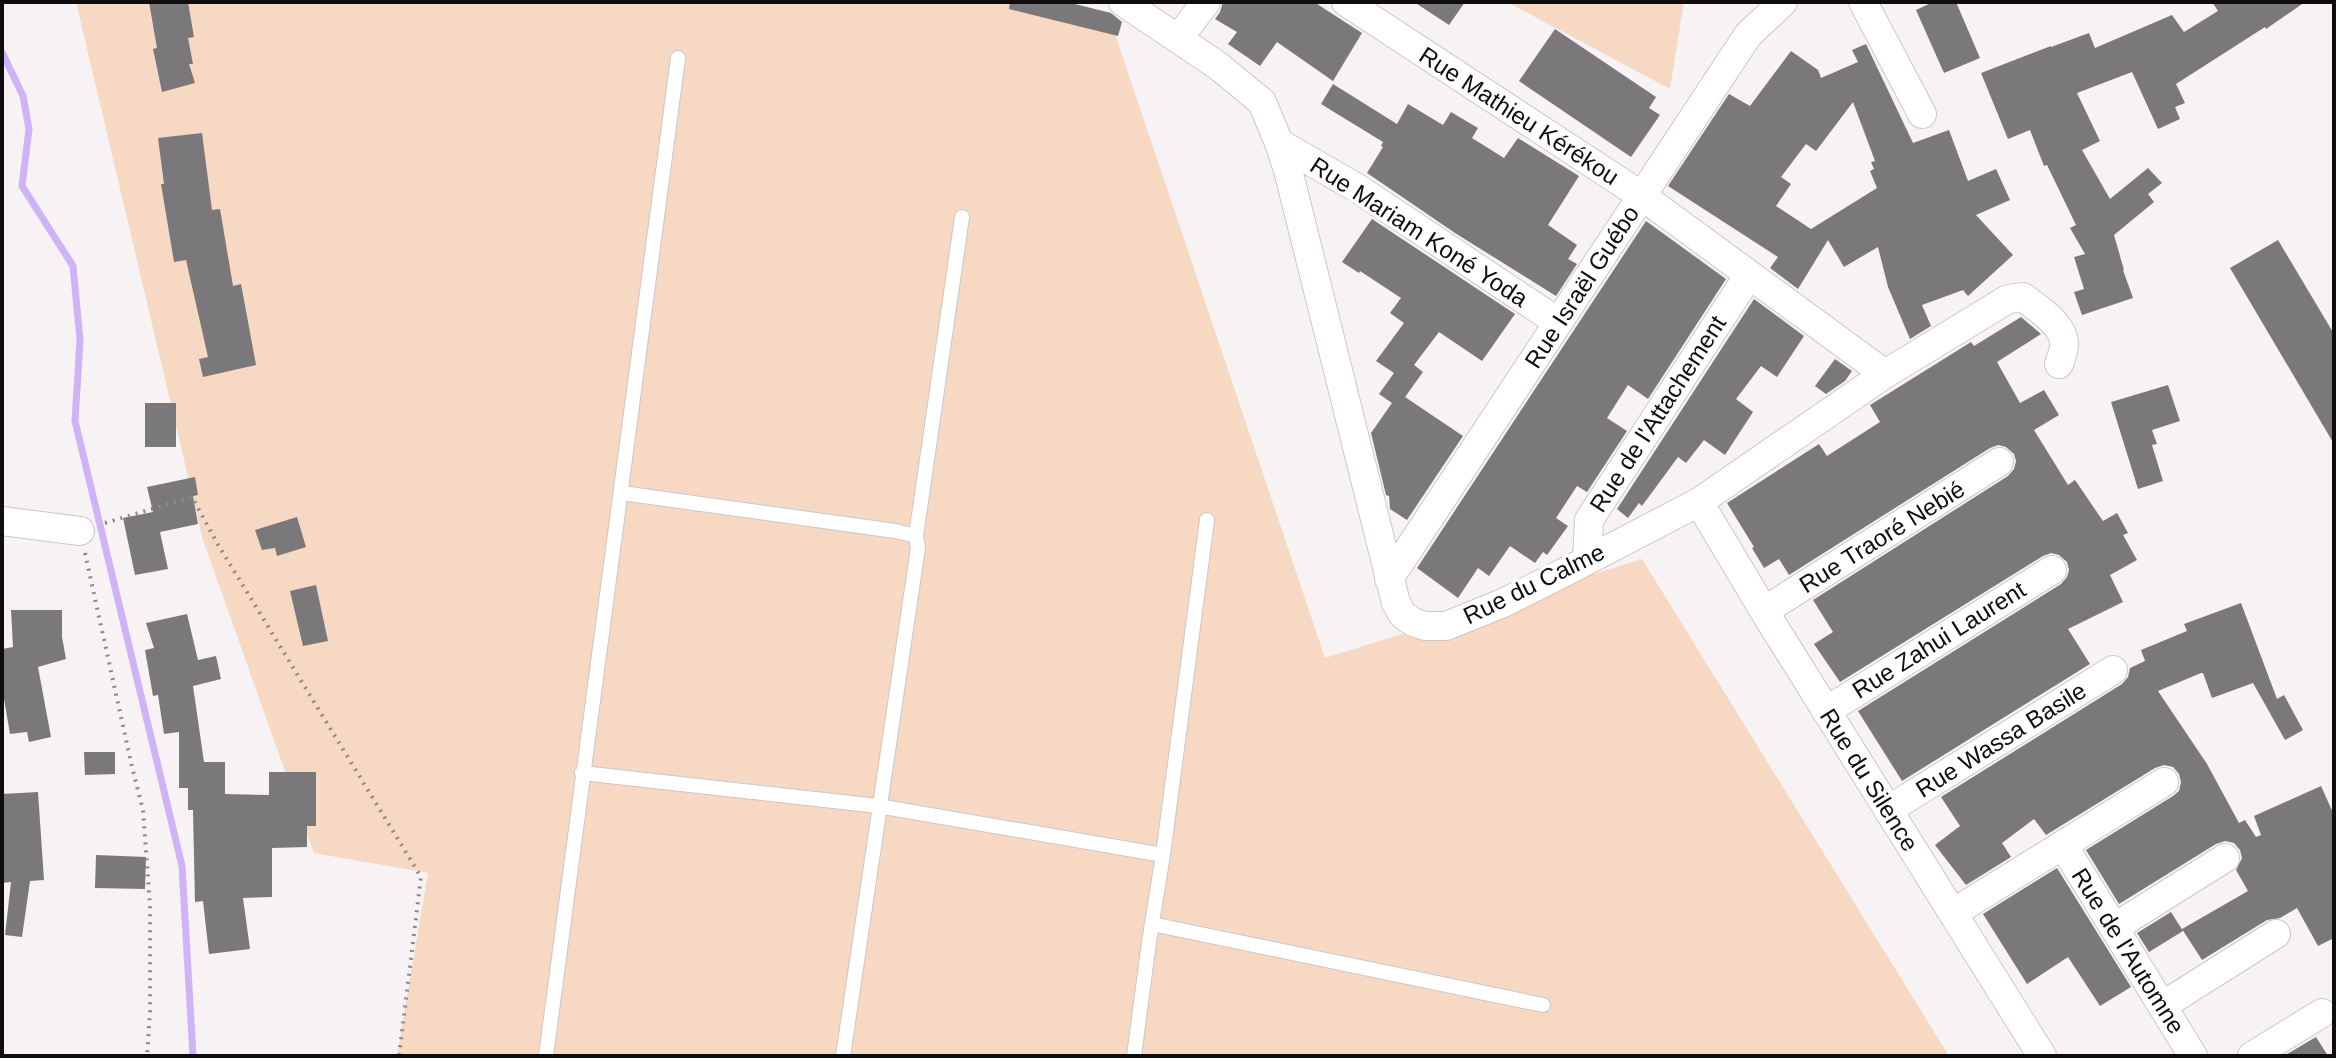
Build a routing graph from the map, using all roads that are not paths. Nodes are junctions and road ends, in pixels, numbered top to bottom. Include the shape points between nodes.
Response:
1 (1123, 2) edge
2 (1206, 2) edge
3 (1346, 2) edge
4 (1783, 2) edge
5 (1863, 2) edge
6 (1178, 39) junction
7 (678, 58) dead end
8 (1922, 114) dead end
9 (1279, 143) junction
10 (1642, 196) junction
11 (962, 217) dead end
12 (1749, 275) junction
13 (1558, 322) junction
14 (2059, 364) dead end
15 (1885, 374) junction
16 (1999, 462) dead end
17 (622, 493) junction
18 (1699, 502) junction
19 (1207, 520) dead end
20 (2, 521) edge
21 (80, 531) road end
22 (916, 536) junction
23 (1587, 559) junction
24 (2052, 570) dead end
25 (1389, 579) junction
26 (1764, 611) junction
27 (2113, 670) dead end
28 (1826, 711) junction
29 (582, 773) junction
30 (2164, 782) dead end
31 (878, 806) junction
32 (1888, 810) junction
33 (2063, 845) junction
34 (1163, 855) junction
35 (2225, 858) dead end
36 (1953, 913) junction
37 (1152, 924) junction
38 (2115, 927) junction
39 (2276, 934) dead end
40 (1543, 1005) dead end
41 (2162, 1006) junction
42 (2322, 1013) dead end
43 (546, 1056) edge
44 (843, 1056) edge
45 (1134, 1056) edge
46 (2042, 1056) edge
47 (2193, 1056) edge
48 (2252, 1056) edge

1 - 6 street, Rue du Calme
2 - 6 street
3 - 10 street, Rue Mathieu Kérékou
4 - 10 street, Rue Israël Guébo via 1748,35
5 - 8 street
6 - 9 street, Rue du Calme via 1262,102
7 - 17 lane
9 - 13 street, Rue Mariam Koné Yoda via 1357,188
9 - 25 street, Rue du Calme
10 - 12 street, Rue Mathieu Kérékou
10 - 13 street, Rue Israël Guébo
11 - 22 lane
12 - 15 street, Rue Mathieu Kérékou
12 - 23 street, Rue de l'Attachement via 1589,520
13 - 25 street, Rue Israël Guébo
14 - 15 street, Rue du Calme via 2064,339 2059,329 2016,296
15 - 18 street, Rue du Calme
16 - 26 street, Rue Traoré Nebié
17 - 22 lane
17 - 29 lane
18 - 23 street, Rue du Calme
18 - 26 street, Rue du Silence
19 - 34 lane
20 - 21 street
22 - 31 lane
23 - 25 street, Rue du Calme via 1446,626 1425,626 1403,615
24 - 28 street, Rue Zahui Laurent
26 - 28 street, Rue du Silence
27 - 32 street, Rue Wassa Basile
28 - 32 street, Rue du Silence
29 - 31 lane
29 - 43 lane
30 - 33 street
31 - 34 lane
31 - 44 lane
32 - 36 street, Rue du Silence
33 - 36 street
33 - 38 street, Rue de l'Automne
34 - 37 lane
35 - 38 street
36 - 46 street, Rue du Silence
37 - 40 lane
37 - 45 lane
38 - 41 street, Rue de l'Automne
39 - 41 street
41 - 47 street, Rue de l'Automne
42 - 48 street

